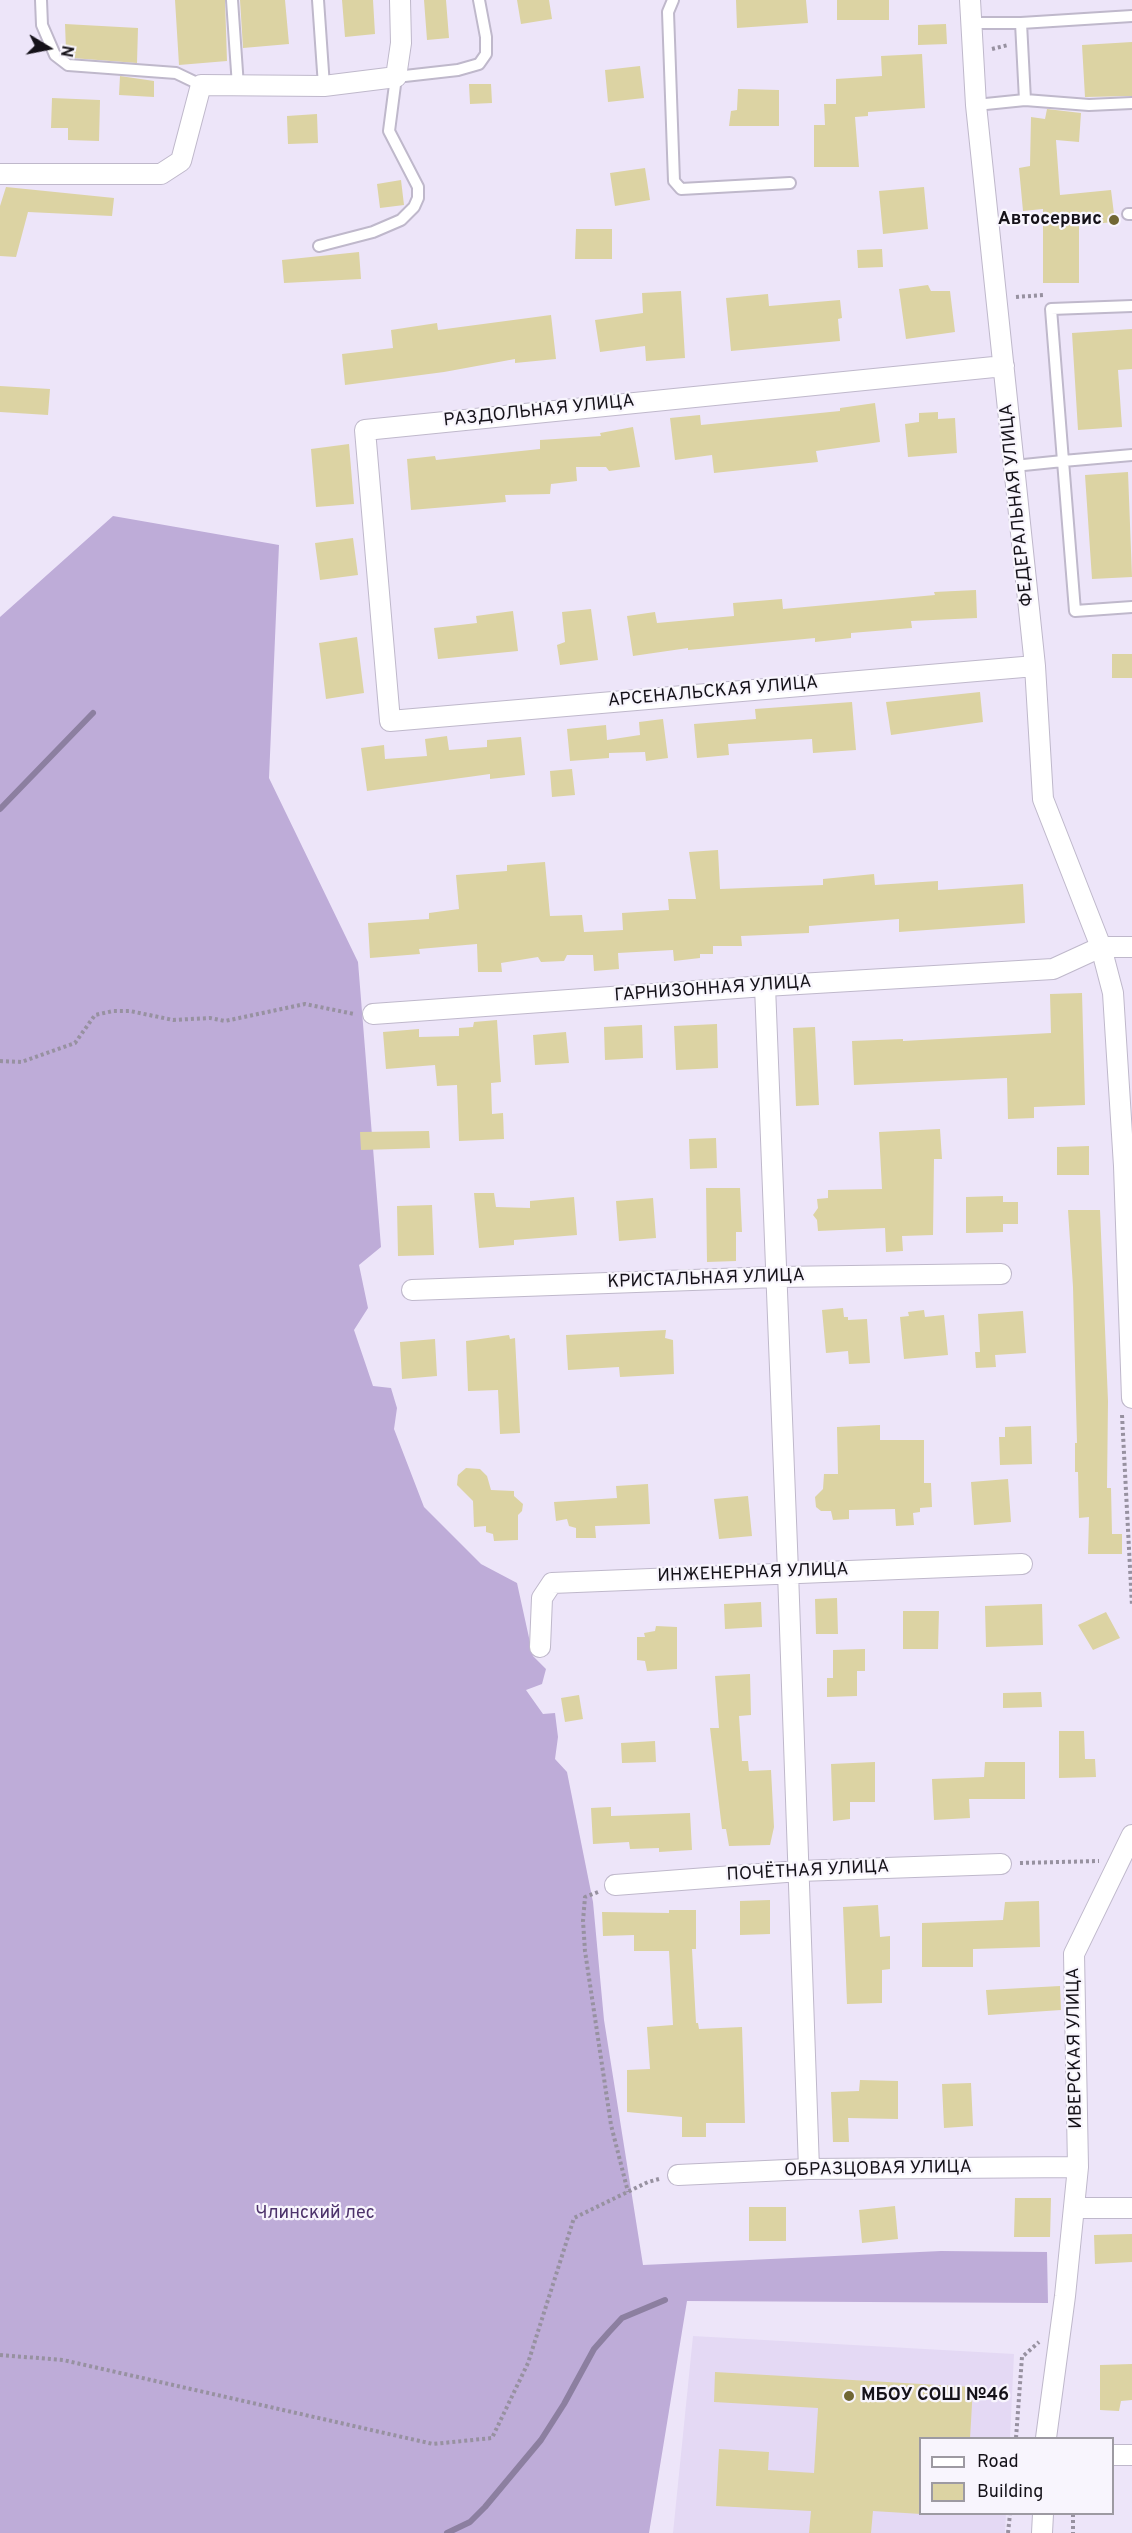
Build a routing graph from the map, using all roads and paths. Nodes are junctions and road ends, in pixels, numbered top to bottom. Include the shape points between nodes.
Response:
1 (41, 0) edge
2 (232, 0) edge
3 (318, 0) edge
4 (400, 0) edge
5 (479, 0) edge
6 (673, 0) edge
7 (970, 0) edge
8 (1132, 16) edge
9 (970, 23) junction
10 (1021, 23) junction
11 (396, 77) junction
12 (201, 85) junction
13 (238, 86) junction
14 (324, 86) junction
15 (1025, 100) junction
16 (1132, 103) edge
17 (976, 105) junction
18 (0, 174) edge
19 (790, 183) dead end
20 (318, 246) dead end
21 (1132, 306) edge
22 (1004, 366) junction
23 (1132, 455) edge
24 (1063, 461) junction
25 (1014, 466) junction
26 (1132, 607) edge
27 (1035, 666) junction
28 (390, 721) joint
29 (1101, 947) junction
30 (1132, 947) edge
31 (765, 986) junction
32 (373, 1014) joint
33 (0, 1061) edge
34 (1128, 1166) edge
35 (1001, 1274) dead end
36 (776, 1277) junction
37 (412, 1290) dead end
38 (1127, 1405) edge
39 (1022, 1564) dead end
40 (788, 1572) junction
41 (1132, 1606) edge
42 (540, 1647) dead end
43 (1132, 1835) edge
44 (1100, 1861) dead end
45 (1001, 1864) joint
46 (799, 1871) junction
47 (615, 1885) joint
48 (1078, 2167) junction
49 (809, 2169) junction
50 (678, 2175) joint
51 (628, 2192) junction
52 (1075, 2208) junction
53 (1132, 2208) edge
54 (0, 2355) edge
55 (1046, 2437) edge
56 (1114, 2455) edge
57 (1132, 2455) edge
58 (1010, 2515) edge
59 (1043, 2515) edge
60 (1073, 2515) edge
61 (1008, 2533) edge
62 (1042, 2533) edge
63 (1073, 2533) edge

1 - 12 lane via 42,25 55,55 68,65 176,73
2 - 13 lane
3 - 14 lane
4 - 11 street via 401,43
5 - 11 lane via 486,37 486,54 479,64
6 - 19 lane via 668,12 674,181 681,189
7 - 9 street, ФЕДЕРАЛЬНАЯ УЛИЦА
8 - 10 lane
9 - 10 lane
9 - 17 street, ФЕДЕРАЛЬНАЯ УЛИЦА
10 - 15 lane
11 - 14 street
11 - 20 lane via 389,131 418,187 414,207 401,220 373,232
12 - 13 street
12 - 18 street via 181,161 161,174
13 - 14 street
15 - 16 lane via 1089,105
15 - 17 lane
17 - 22 street, ФЕДЕРАЛЬНАЯ УЛИЦА
21 - 24 lane via 1051,309
22 - 25 street, ФЕДЕРАЛЬНАЯ УЛИЦА
22 - 28 street, РАЗДОЛЬНАЯ УЛИЦА via 365,430
23 - 24 lane
24 - 25 lane
24 - 26 lane via 1075,611
25 - 27 street, ФЕДЕРАЛЬНАЯ УЛИЦА
27 - 28 street, АРСЕНАЛЬСКАЯ УЛИЦА
27 - 29 street, ФЕДЕРАЛЬНАЯ УЛИЦА via 1043,799
29 - 30 street
29 - 31 street, ГАРНИЗОННАЯ УЛИЦА via 1053,969
29 - 34 street via 1113,993
31 - 32 street, ГАРНИЗОННАЯ УЛИЦА
31 - 36 street
32 - 33 path via 352,1014 305,1004 225,1021 173,1020 113,1011 96,1015 75,1042 21,1062
34 - 38 street
35 - 36 street, КРИСТАЛЬНАЯ УЛИЦА
36 - 37 street, КРИСТАЛЬНАЯ УЛИЦА
36 - 40 street
38 - 41 path
39 - 40 street, ИНЖЕНЕРНАЯ УЛИЦА
40 - 42 street, ИНЖЕНЕРНАЯ УЛИЦА via 552,1583 543,1598
40 - 46 street
43 - 48 street, ИВЕРСКАЯ УЛИЦА via 1074,1954
44 - 45 path
45 - 46 street, ПОЧЁТНАЯ УЛИЦА
46 - 47 street, ПОЧЁТНАЯ УЛИЦА
46 - 49 street
47 - 51 path via 585,1897 583,1921 604,2080 616,2151
48 - 49 street, ОБРАЗЦОВАЯ УЛИЦА
48 - 52 street, ИВЕРСКАЯ УЛИЦА
49 - 50 street, ОБРАЗЦОВАЯ УЛИЦА
50 - 51 path via 648,2182
51 - 54 path via 574,2218 528,2364 492,2438 434,2444 63,2360
52 - 53 street
52 - 55 street, ИВЕРСКАЯ УЛИЦА
56 - 57 street
58 - 61 path
59 - 62 street
60 - 63 path

